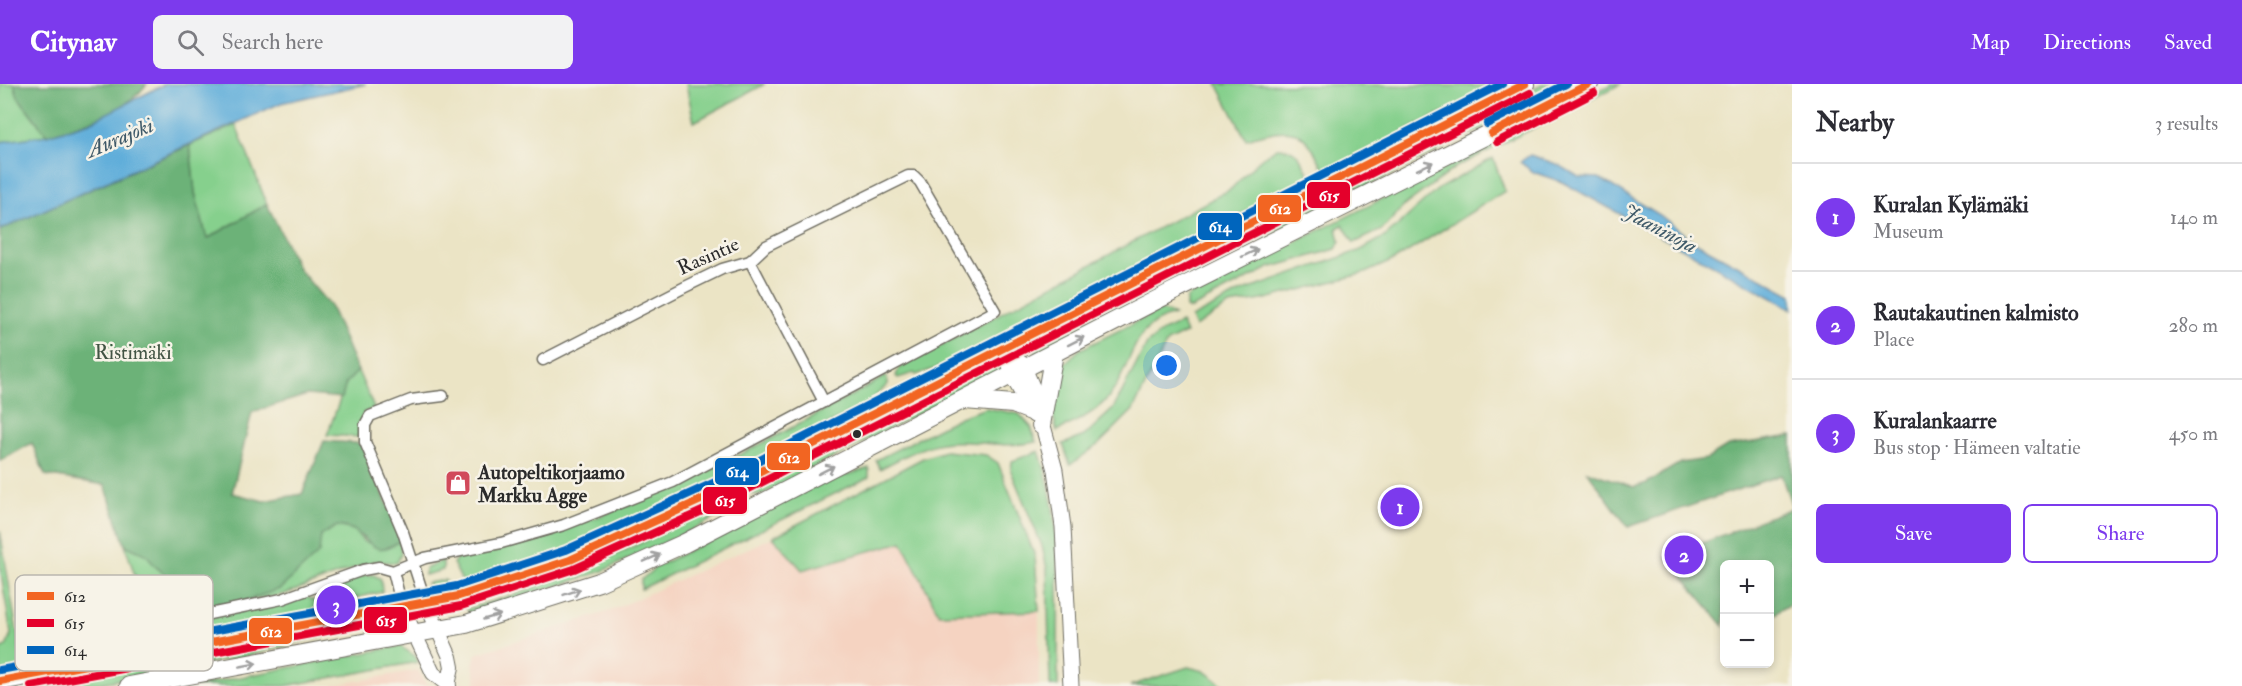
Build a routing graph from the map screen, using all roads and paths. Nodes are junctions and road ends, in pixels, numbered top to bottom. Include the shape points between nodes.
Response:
1 (1525, 84) edge
2 (1589, 84) edge
3 (750, 261) junction
4 (1006, 345) junction
5 (1054, 353) junction
6 (543, 360) dead end
7 (1018, 371) junction
8 (443, 396) dead end
9 (963, 400) junction
10 (824, 402) junction
11 (1036, 418) junction
12 (412, 562) junction
13 (393, 571) junction
14 (426, 603) junction
15 (402, 607) junction
16 (213, 613) edge
17 (439, 630) junction
18 (415, 635) junction
19 (213, 642) edge
20 (54, 671) edge
21 (0, 681) edge
22 (448, 685) edge
23 (129, 686) edge
24 (1071, 686) edge

1 - 4 highway
5 -> 2 highway
3 - 6 street, Rasintie via 722,269
3 - 10 street
3 - 10 street, Rasintie via 766,246 900,178 914,176 995,311
4 - 7 main road
4 - 14 highway via 652,526 532,576
5 - 7 highway
5 - 11 highway
7 - 9 highway
7 - 11 main road
8 - 12 street via 400,404 370,416 364,425 365,442
9 - 11 highway via 1013,404
17 -> 9 highway via 545,601 609,578
10 - 12 street via 644,495 520,538
11 - 24 main road via 1055,470 1060,500
12 - 13 street
12 - 14 street
13 - 15 street
13 - 16 street via 379,567 363,570 282,599
14 - 15 highway
14 - 17 street
15 - 18 street
15 - 19 highway
17 - 18 highway
17 - 22 street via 452,666
18 - 22 street via 433,673
23 -> 18 highway
20 - 21 highway

